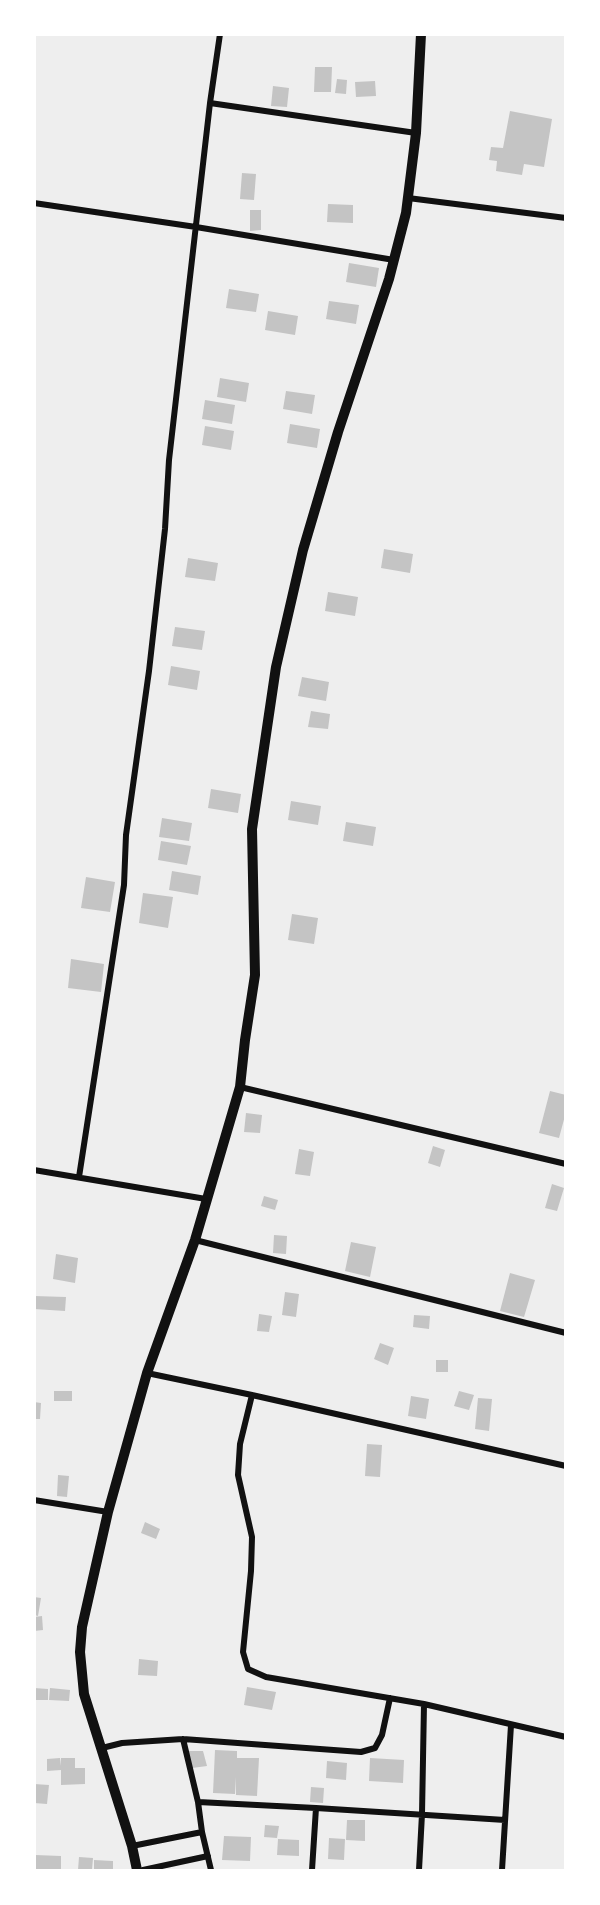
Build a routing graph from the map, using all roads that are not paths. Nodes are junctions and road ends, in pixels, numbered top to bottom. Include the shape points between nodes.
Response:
1 (220, 34) edge
2 (421, 34) edge
3 (210, 103) junction
4 (416, 133) junction
5 (408, 198) junction
6 (34, 203) edge
7 (566, 218) edge
8 (196, 227) junction
9 (394, 260) junction
10 (240, 1087) junction
11 (566, 1164) edge
12 (34, 1170) edge
13 (79, 1178) junction
14 (206, 1199) junction
15 (195, 1240) junction
16 (566, 1333) edge
17 (147, 1373) junction
18 (252, 1395) junction
19 (566, 1466) edge
20 (34, 1500) edge
21 (108, 1512) junction
22 (390, 1698) junction
23 (424, 1704) junction
24 (512, 1725) junction
25 (566, 1737) edge
26 (183, 1739) junction
27 (102, 1748) junction
28 (198, 1802) junction
29 (316, 1808) junction
30 (422, 1814) junction
31 (505, 1820) junction
32 (202, 1832) junction
33 (132, 1846) junction
34 (208, 1856) junction
35 (137, 1870) edge
36 (143, 1870) edge
37 (211, 1870) edge
38 (312, 1870) edge
39 (419, 1870) edge
40 (502, 1870) edge

1 - 3 street
2 - 4 street
3 - 4 street
3 - 8 street
4 - 5 street
5 - 7 street
5 - 9 street
6 - 8 street
8 - 9 street
8 - 13 street via 150,671 126,835 124,885
9 - 10 street via 303,550 276,667 252,829 255,975
10 - 11 street
10 - 14 street
12 - 13 street
13 - 14 street
14 - 15 street
15 - 16 street
15 - 17 street
17 - 18 street
17 - 21 street
18 - 19 street
18 - 22 street via 240,1444 238,1475 252,1537 243,1652 248,1669 266,1677
20 - 21 street
21 - 27 street via 86,1603 80,1652 84,1694
22 - 23 street
22 - 26 street via 382,1735 375,1748 361,1752
23 - 24 street
23 - 30 street
24 - 25 street
24 - 31 street
26 - 27 street
26 - 28 street
27 - 33 street
28 - 29 street
28 - 32 street
29 - 30 street
29 - 38 street
30 - 31 street
30 - 39 street
31 - 40 street
32 - 33 street
32 - 34 street
33 - 35 street
34 - 36 street
34 - 37 street

